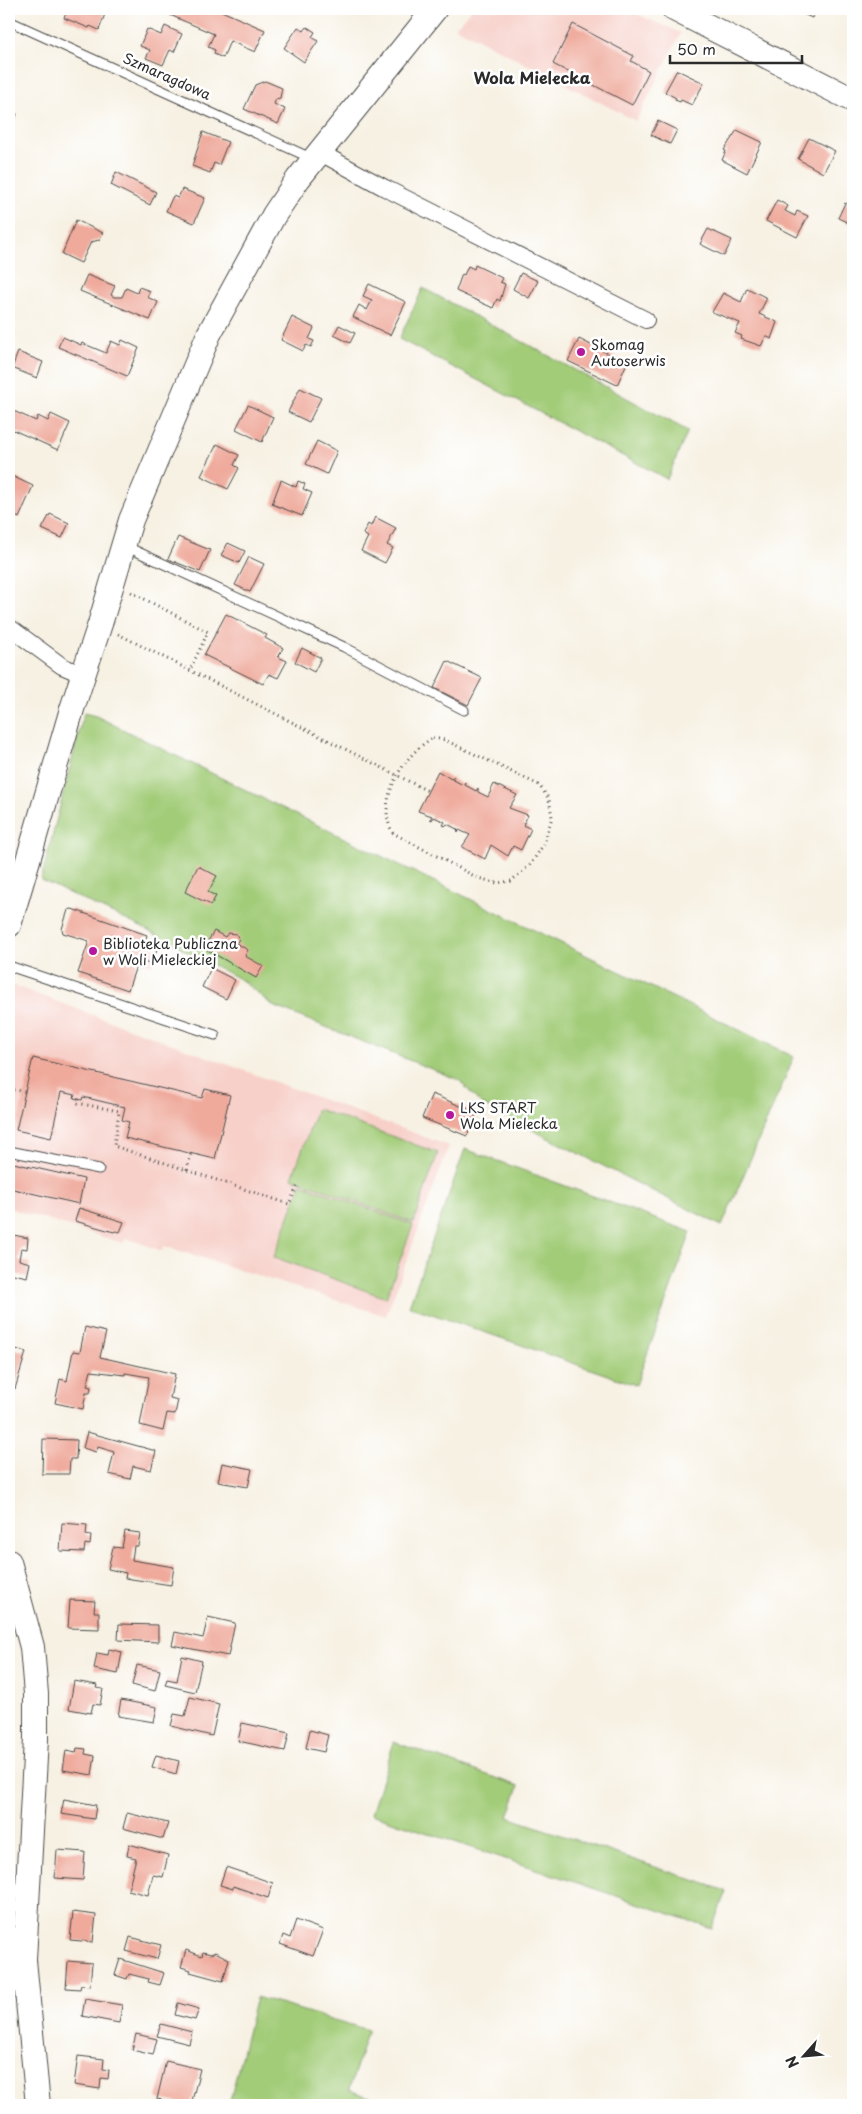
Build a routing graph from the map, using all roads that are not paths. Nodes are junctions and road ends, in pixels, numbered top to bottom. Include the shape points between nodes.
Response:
1 (435, 9) edge
2 (674, 9) edge
3 (9, 21) edge
4 (853, 100) edge
5 (316, 156) junction
6 (646, 320) dead end
7 (123, 545) junction
8 (9, 627) edge
9 (83, 675) junction
10 (464, 710) dead end
11 (9, 924) edge
12 (9, 966) edge
13 (215, 1035) dead end
14 (9, 1151) edge
15 (99, 1169) dead end
16 (9, 1562) edge
17 (38, 2105) edge

1 - 5 street
2 - 4 street
3 - 5 lane, Szmaragdowa
5 - 6 street
5 - 7 street via 274,215 208,334 155,457
7 - 9 street
7 - 10 lane via 344,647
8 - 9 street via 62,666
9 - 11 street
12 - 13 lane
14 - 15 lane
16 - 17 street via 32,1648 36,1694 24,1960

